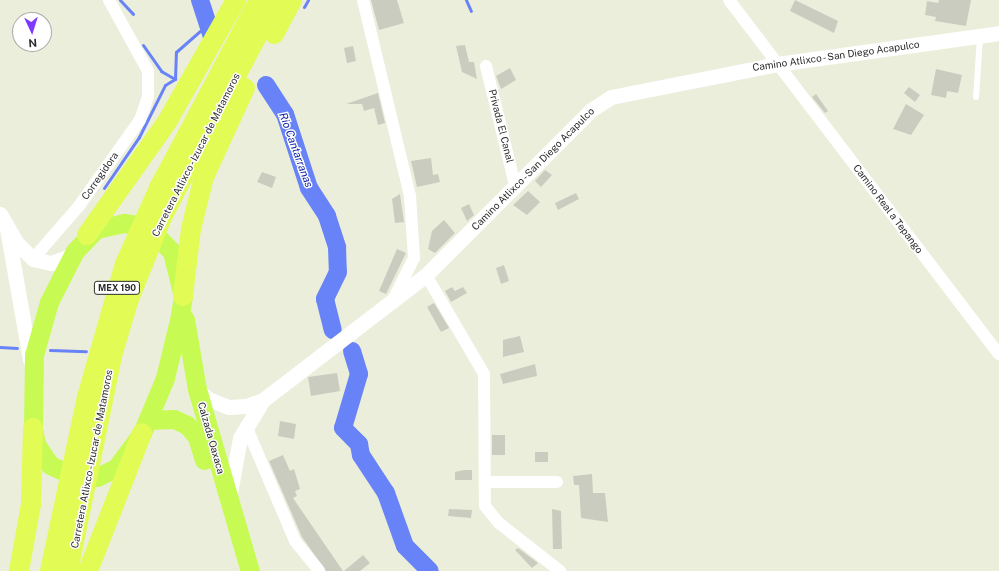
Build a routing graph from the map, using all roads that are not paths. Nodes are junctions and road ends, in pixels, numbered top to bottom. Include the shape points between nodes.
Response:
1 (108, 0) edge
2 (236, 0) edge
3 (258, 0) edge
4 (276, 0) edge
5 (292, 0) edge
6 (363, 0) edge
7 (729, 0) edge
8 (999, 33) edge
9 (980, 36) junction
10 (254, 42) junction
11 (777, 64) junction
12 (486, 66) dead end
13 (976, 97) dead end
14 (515, 185) junction
15 (2, 220) edge
16 (87, 235) junction
17 (73, 255) junction
18 (33, 259) junction
19 (426, 275) junction
20 (182, 299) junction
21 (388, 304) junction
22 (999, 354) edge
23 (32, 386) junction
24 (196, 389) junction
25 (263, 400) junction
26 (145, 426) junction
27 (246, 426) junction
28 (33, 428) junction
29 (486, 482) junction
30 (557, 482) dead end
31 (230, 506) junction
32 (57, 570) edge
33 (19, 571) edge
34 (88, 571) edge
35 (237, 571) edge
36 (250, 571) edge
37 (318, 571) edge
38 (560, 571) edge

1 - 18 street, Corregidora via 148,72 151,84 140,120 79,206
2 - 16 highway via 167,122
3 - 10 highway, Carretera Atlixco - Izucar de Matamoros / MEX 190
4 - 10 highway, Carretera Atlixco - Izucar de Matamoros / MEX 190
5 - 10 highway
6 - 21 street via 410,196 414,258
7 - 11 street, Camino Real a Tepango
8 - 9 street, Camino Atlixco - San Diego Acapulco
9 - 11 street, Camino Atlixco - San Diego Acapulco
9 - 13 lane
10 - 20 highway via 204,177 191,229
10 - 32 highway, Carretera Atlixco - Izucar de Matamoros / MEX 190 via 159,188 125,264 87,397
11 - 14 street, Camino Atlixco - San Diego Acapulco via 611,97 591,110
11 - 22 street, Camino Real a Tepango
12 - 14 street, Privada El Canal
14 - 19 street, Camino Atlixco - San Diego Acapulco
15 - 18 street
15 - 23 street via 23,304
16 - 17 main road
16 - 20 main road, Calzada Oaxaca via 107,225 148,227 172,252
17 - 18 street via 51,263
17 - 23 main road via 42,320
19 - 21 street, Camino Atlixco - San Diego Acapulco
19 - 29 street via 484,374
20 - 24 main road, Calzada Oaxaca
20 - 26 main road via 172,356
21 - 25 street, Camino Atlixco - San Diego Acapulco
23 - 28 main road
24 - 25 street, Camino Atlixco - San Diego Acapulco via 208,399 229,407 246,406
24 - 31 main road, Calzada Oaxaca
25 - 27 street, Camino Atlixco - San Diego Acapulco
26 - 28 main road via 116,468 97,477 78,478 63,474 44,459
26 - 34 highway
26 - 35 main road, Calzada Oaxaca via 174,419 187,426 196,436
27 - 31 street, Camino Atlixco - San Diego Acapulco via 233,463
27 - 37 street via 295,541
28 - 33 highway via 31,504
29 - 30 street
29 - 38 street via 485,506 499,523
31 - 36 main road, Calzada Oaxaca

